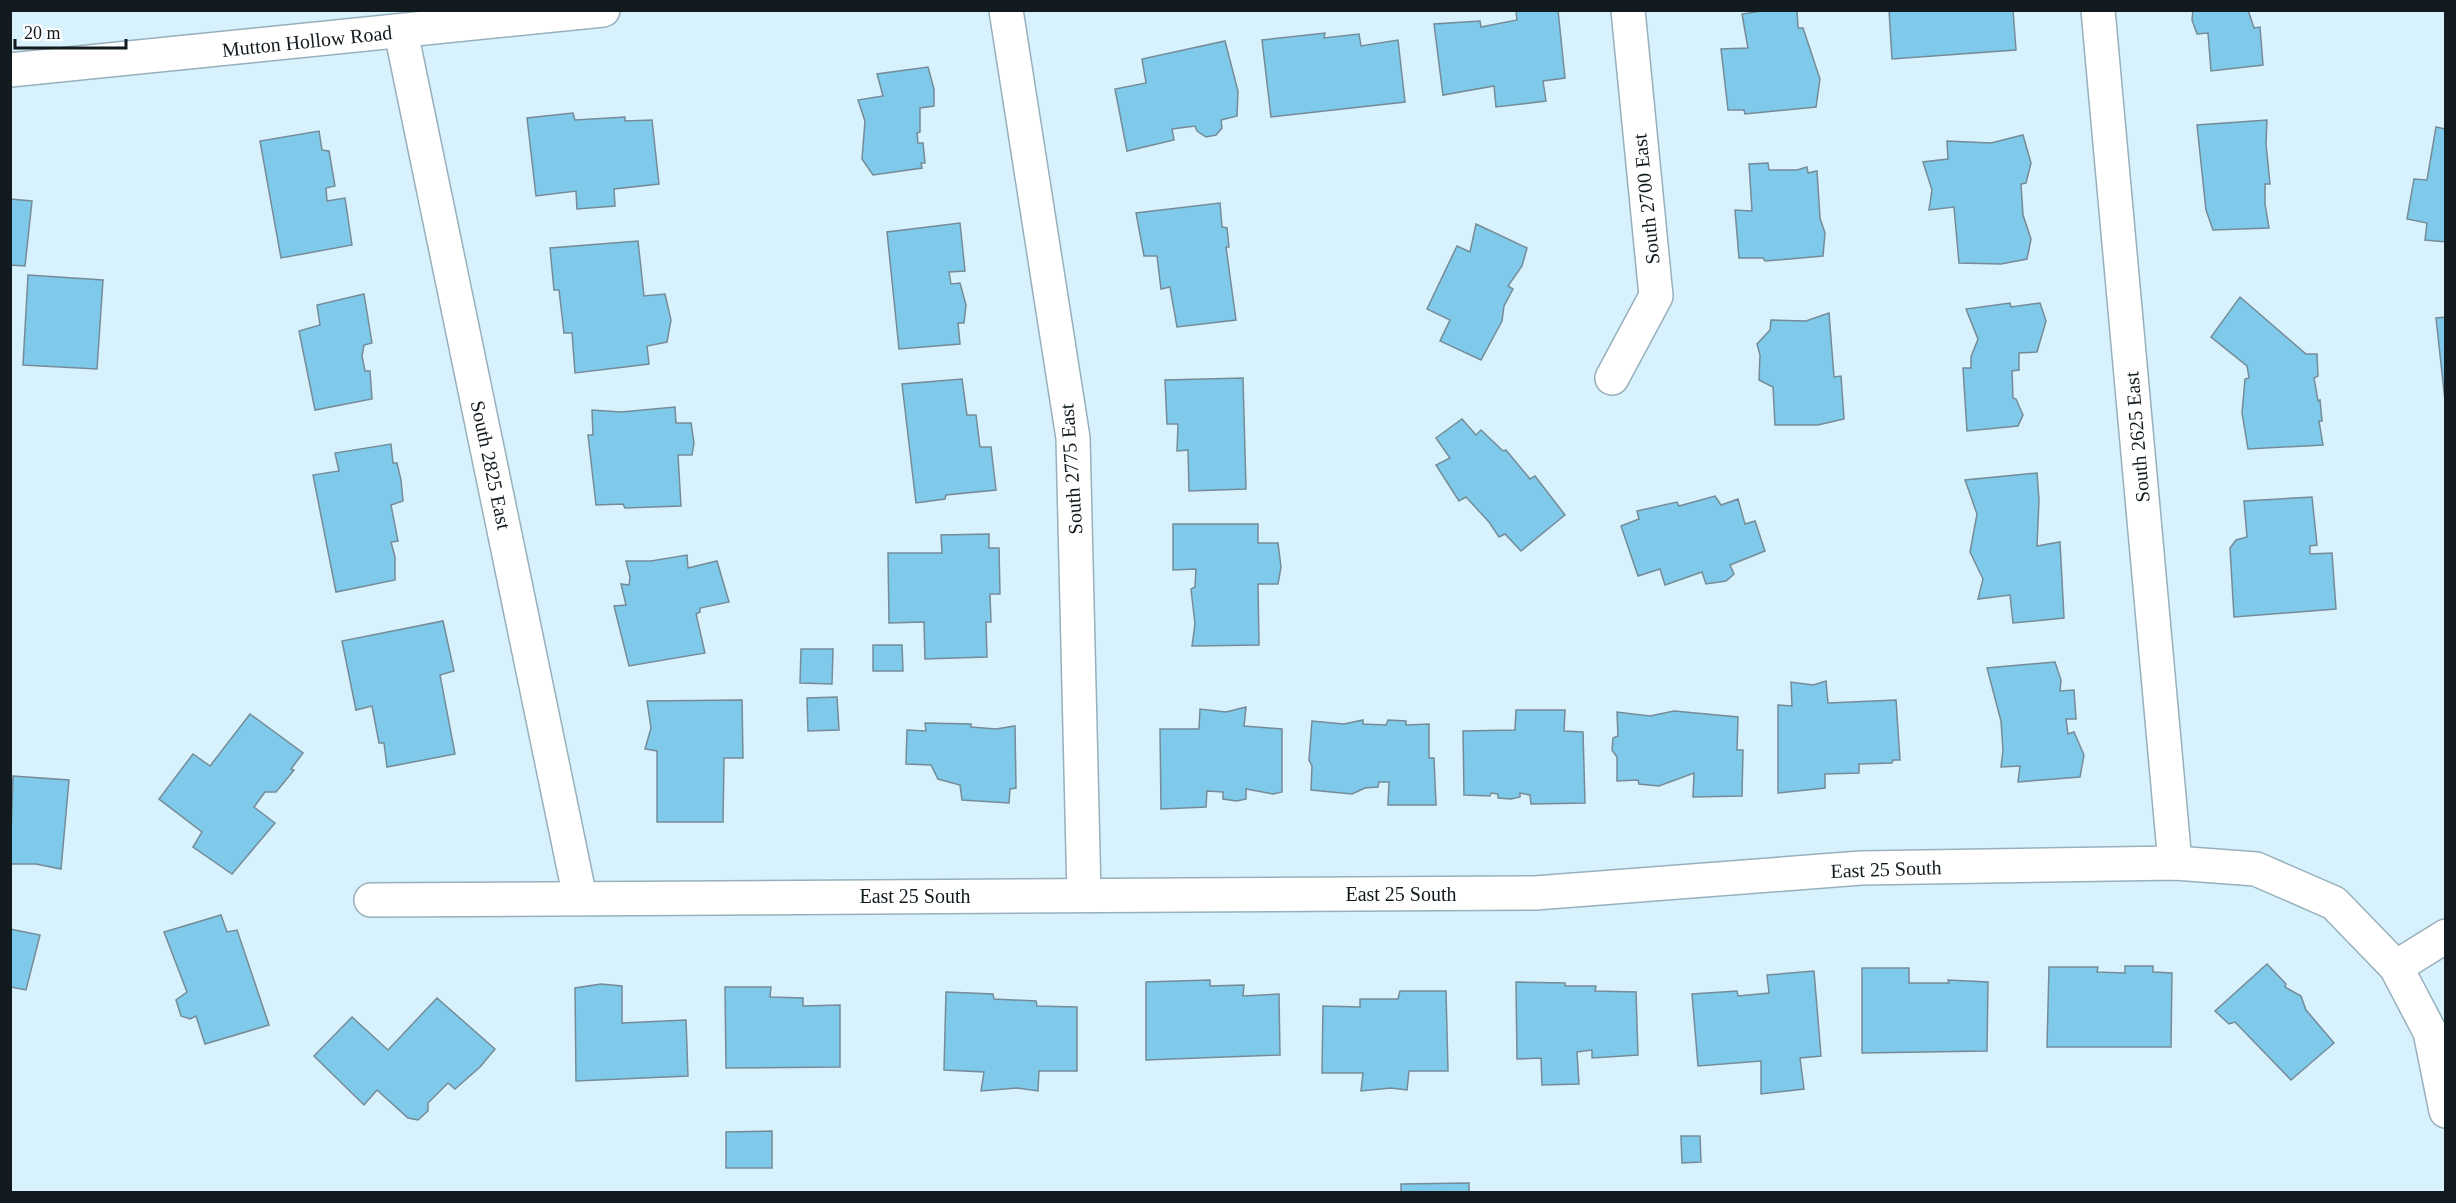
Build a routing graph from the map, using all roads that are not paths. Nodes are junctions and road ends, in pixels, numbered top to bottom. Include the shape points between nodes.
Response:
1 (603, 10) edge
2 (1006, 10) edge
3 (1628, 10) edge
4 (2098, 10) edge
5 (401, 32) junction
6 (10, 70) edge
7 (1612, 378) dead end
8 (2175, 863) junction
9 (1084, 895) junction
10 (580, 898) junction
11 (372, 900) dead end
12 (2445, 936) edge
13 (2396, 967) junction
14 (2445, 1111) edge

1 - 5 street, Mutton Hollow Road
2 - 9 street, South 2775 East via 1073,438
3 - 7 street, South 2700 East via 1656,296
4 - 8 street, South 2625 East
5 - 6 street, Mutton Hollow Road
5 - 10 street, South 2825 East
8 - 9 street, East 25 South via 1861,868 1535,893
8 - 13 street, East 25 South via 2256,869 2334,903
9 - 10 street, East 25 South
10 - 11 street, East 25 South
12 - 13 street
13 - 14 street, East 25 South via 2430,1032

